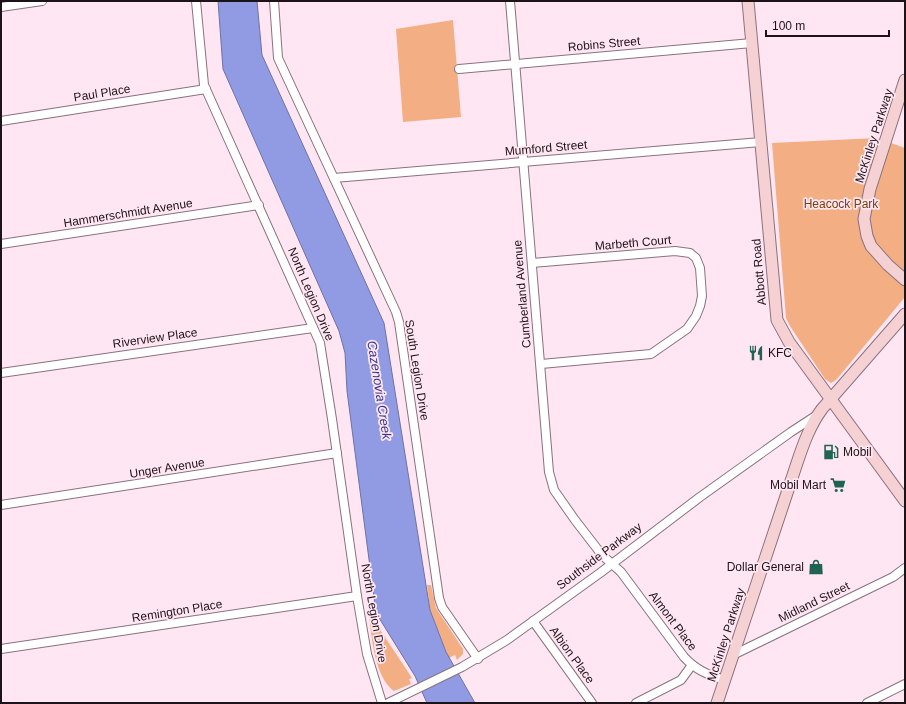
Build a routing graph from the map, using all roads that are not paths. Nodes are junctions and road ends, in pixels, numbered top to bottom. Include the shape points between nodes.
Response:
1 (42, 1) edge
2 (196, 1) edge
3 (274, 1) edge
4 (510, 1) edge
5 (748, 1) edge
6 (1, 7) edge
7 (752, 43) junction
8 (516, 64) junction
9 (459, 69) dead end
10 (905, 80) edge
11 (206, 89) junction
12 (1, 121) edge
13 (761, 142) junction
14 (523, 162) junction
15 (334, 178) junction
16 (259, 205) junction
17 (1, 244) edge
18 (532, 263) junction
19 (905, 280) edge
20 (905, 314) edge
21 (313, 328) junction
22 (541, 364) junction
23 (1, 373) edge
24 (831, 399) junction
25 (818, 415) junction
26 (337, 453) junction
27 (905, 501) edge
28 (1, 505) edge
29 (611, 564) junction
30 (905, 568) edge
31 (357, 596) junction
32 (533, 621) junction
33 (1, 649) edge
34 (733, 655) junction
35 (478, 659) junction
36 (692, 665) junction
37 (725, 680) junction
38 (905, 684) edge
39 (382, 703) edge
40 (388, 703) edge
41 (592, 703) edge
42 (636, 703) edge
43 (717, 703) edge
44 (867, 703) edge

1 - 6 street
2 - 11 street, North Legion Drive
3 - 15 street, South Legion Drive via 278,58
4 - 8 street, Cumberland Avenue
5 - 7 street, Abbott Road
7 - 8 street, Robins Street
7 - 13 street, Abbott Road
8 - 9 street, Robins Street
8 - 14 street, Cumberland Avenue
10 - 19 street, McKinley Parkway via 870,189 864,219 866,236 871,246
11 - 12 street, Paul Place
11 - 16 street, North Legion Drive
13 - 14 street, Mumford Street
13 - 24 street, Abbott Road via 777,320 789,342
14 - 15 street, Mumford Street
14 - 18 street, Cumberland Avenue
15 - 35 street, South Legion Drive via 399,322 439,598 442,607
16 - 17 street, Hammerschmidt Avenue
16 - 21 street, North Legion Drive
18 - 22 street, Cumberland Avenue
18 - 22 street, Marbeth Court via 675,251 690,253 696,258 700,268 702,296 696,316 687,329 651,354
20 - 24 street
21 - 23 street, Riverview Place
21 - 26 street, North Legion Drive via 320,343
22 - 29 street, Cumberland Avenue via 551,482 575,520
24 - 25 street, McKinley Parkway
24 - 27 street, Abbott Road
25 - 29 street, Southside Parkway via 700,497
25 - 34 street, McKinley Parkway via 800,454
26 - 28 street, Unger Avenue
26 - 31 street, North Legion Drive
29 - 32 street, Southside Parkway
29 - 36 street, Almont Place via 621,572 677,650
30 - 34 street, Midland Street via 893,577
31 - 33 street, Remington Place
31 - 39 street, North Legion Drive via 367,654
32 - 35 street, Southside Parkway
32 - 41 street, Albion Place
34 - 37 street, McKinley Parkway
35 - 40 street, Southside Parkway
36 - 37 street, Almont Place via 700,671
36 - 42 street via 681,680
37 - 43 street, McKinley Parkway
38 - 44 street

